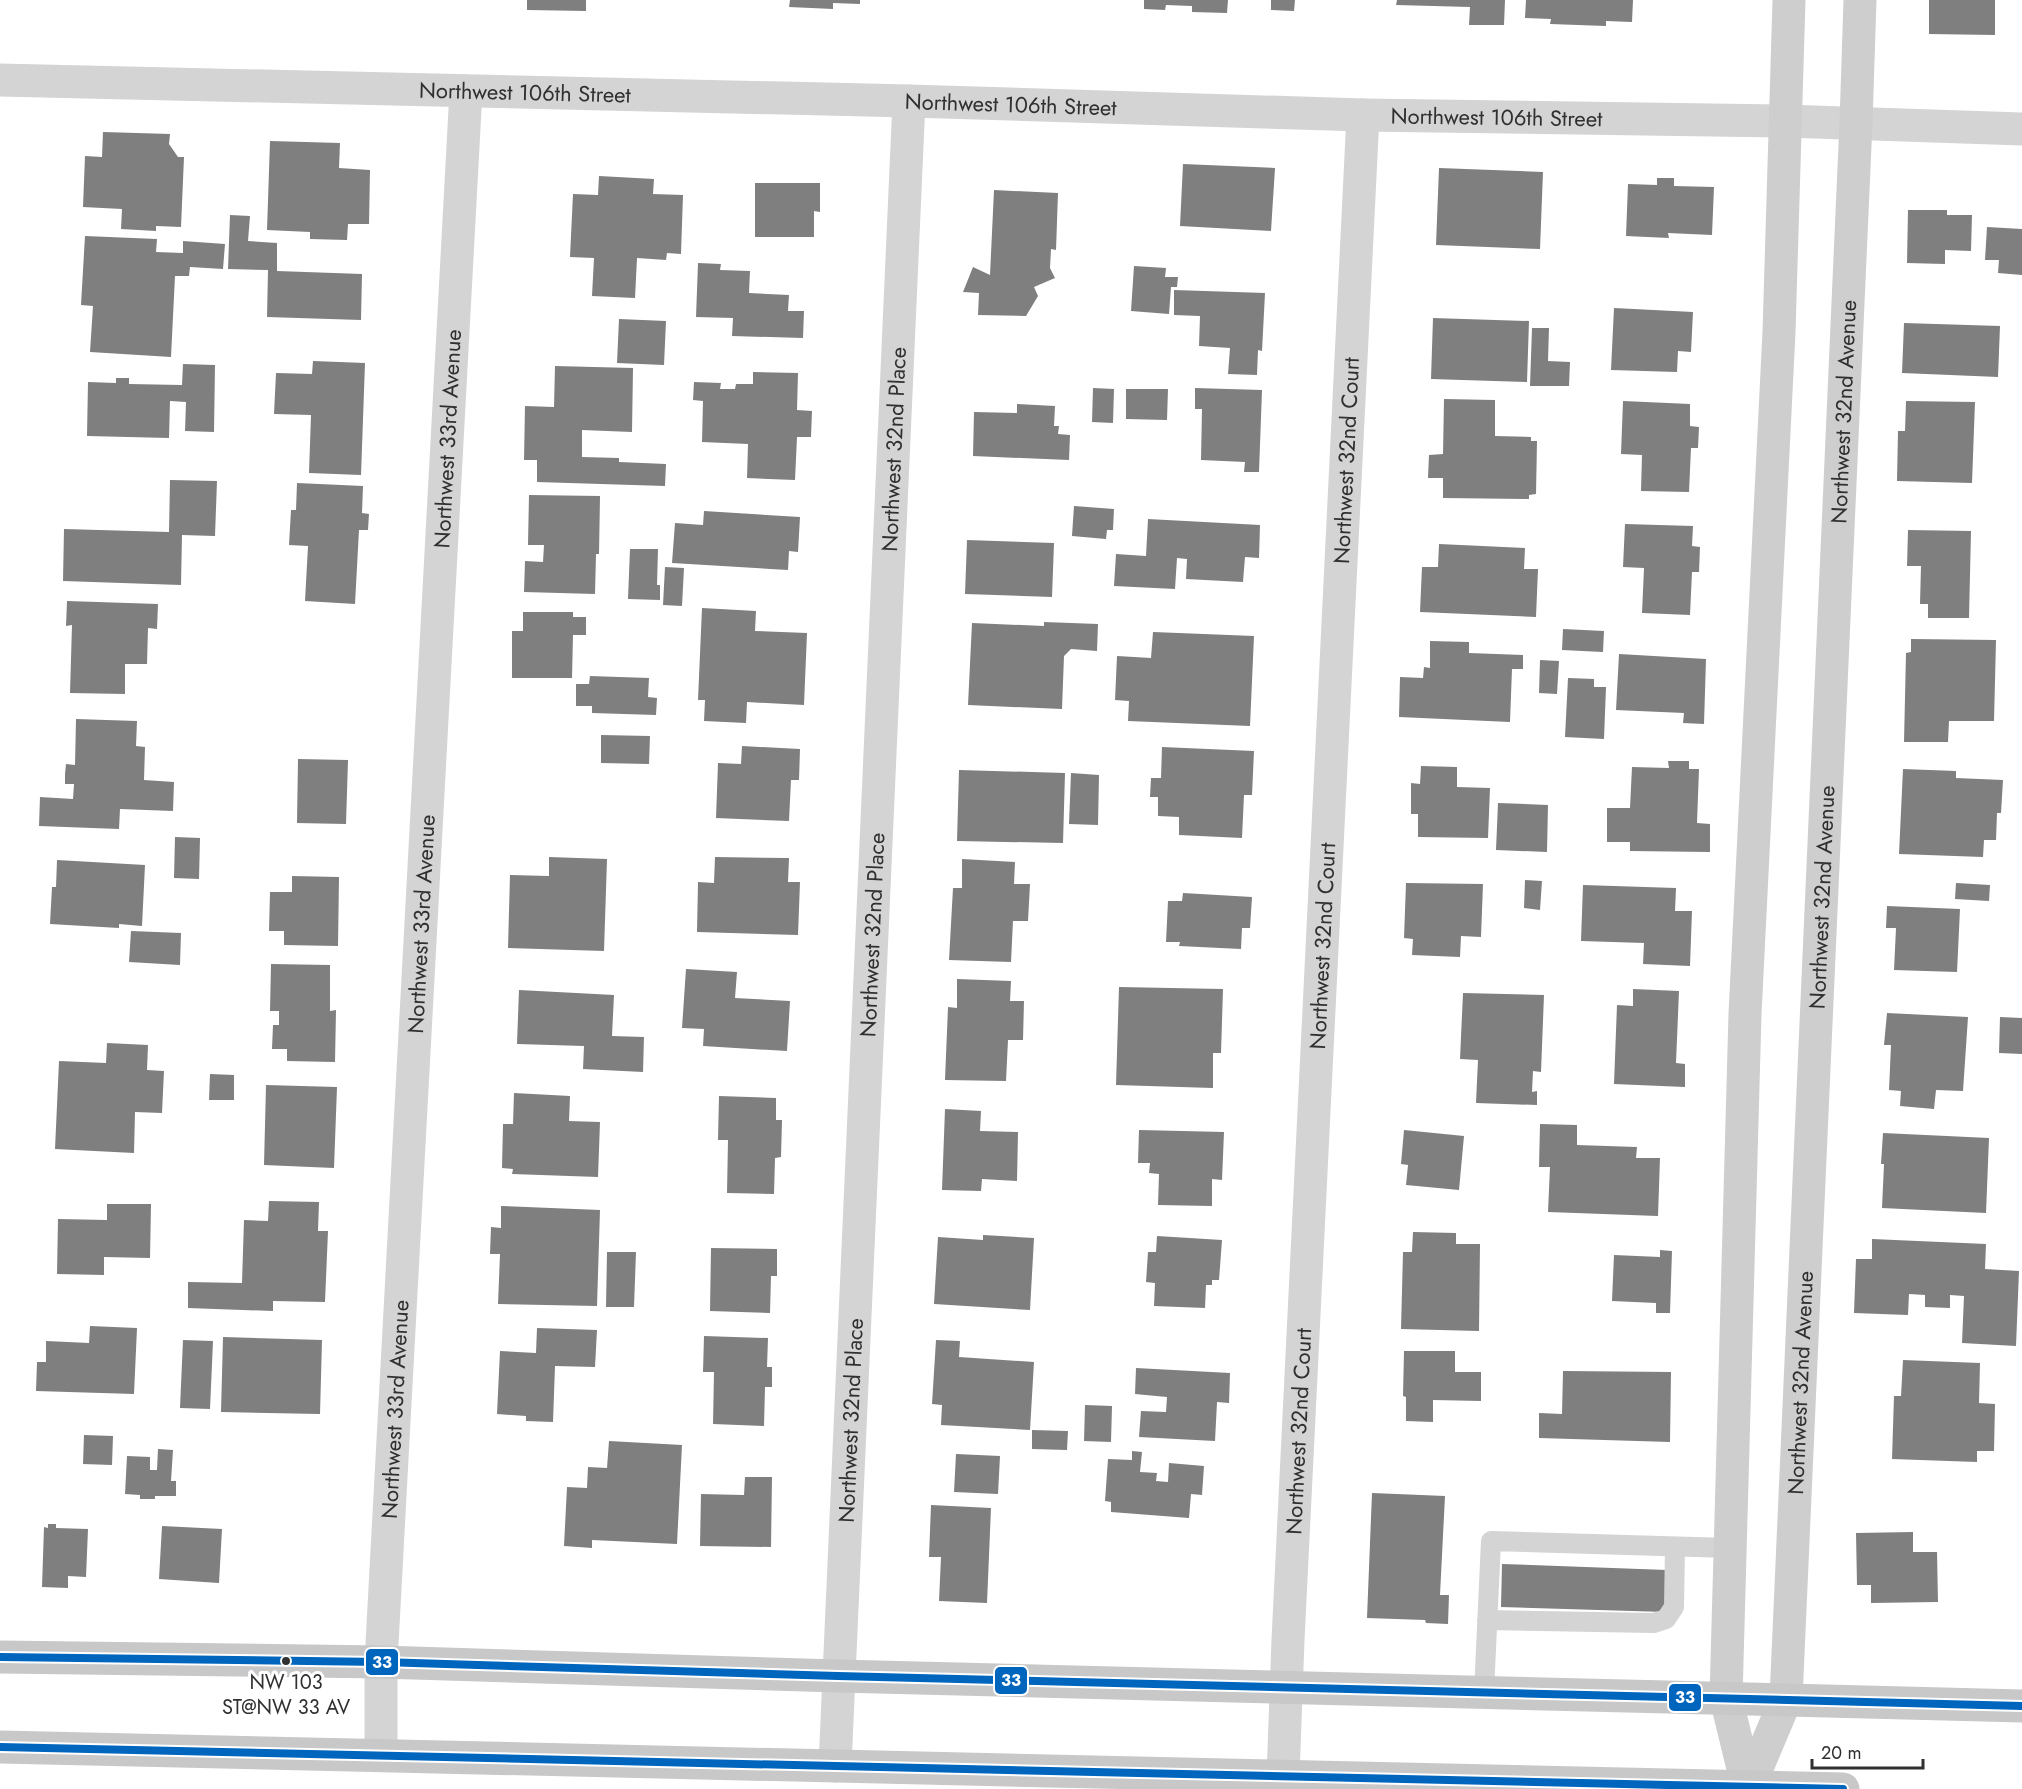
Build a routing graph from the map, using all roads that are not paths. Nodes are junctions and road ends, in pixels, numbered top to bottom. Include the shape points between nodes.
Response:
1 (1789, 0) edge
2 (1860, 0) edge
3 (0, 80) edge
4 (466, 91) junction
5 (909, 101) junction
6 (1364, 115) junction
7 (1785, 121) junction
8 (1856, 123) junction
9 (2022, 129) edge
10 (1675, 1547) junction
11 (1730, 1548) junction
12 (1487, 1620) junction
13 (0, 1657) edge
14 (381, 1662) junction
15 (838, 1676) junction
16 (1286, 1687) junction
17 (1484, 1692) junction
18 (1726, 1698) junction
19 (1786, 1699) junction
20 (2022, 1706) edge
21 (0, 1747) edge
22 (381, 1755) junction
23 (835, 1766) junction
24 (1283, 1777) junction
25 (1748, 1788) edge
26 (1843, 1789) edge

1 - 7 main road
2 - 8 main road, Northwest 32nd Avenue
3 - 4 street, Northwest 106th Street
4 - 5 street, Northwest 106th Street
4 - 14 street, Northwest 33rd Avenue
5 - 6 street, Northwest 106th Street
5 - 15 street, Northwest 32nd Place
6 - 7 street, Northwest 106th Street
6 - 16 street, Northwest 32nd Court
7 - 8 street, Northwest 106th Street
7 - 11 main road via 1779,332 1745,1014
8 - 9 street, Northwest 106th Street
8 - 19 main road, Northwest 32nd Avenue
10 - 11 lane
10 - 12 lane via 1674,1607 1666,1619 1653,1623
10 - 12 lane via 1491,1541
11 - 18 main road
12 - 17 lane
13 - 14 main road
14 - 15 main road
14 - 22 street, Northwest 33rd Avenue
15 - 16 main road
15 - 23 street, Northwest 32nd Place
16 - 17 main road
16 - 24 street, Northwest 32nd Court
17 - 18 main road
18 - 19 main road
18 - 25 main road
19 - 20 main road
19 - 25 main road, Northwest 32nd Avenue
21 - 22 main road
22 - 23 main road
23 - 24 main road
24 - 25 main road
25 - 26 main road

